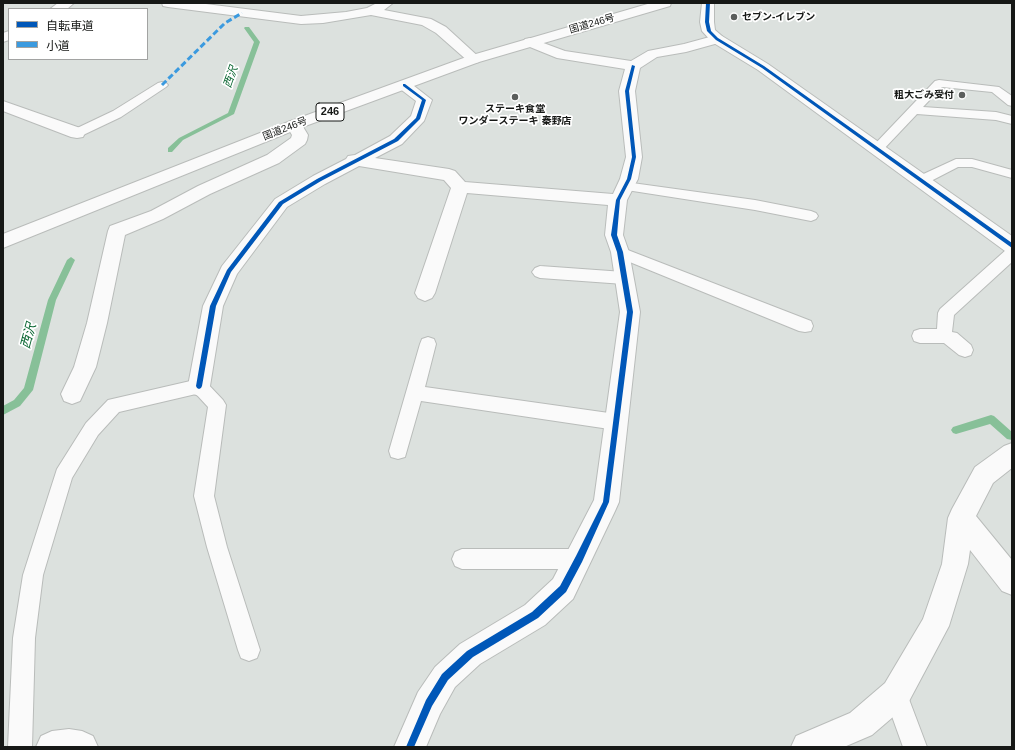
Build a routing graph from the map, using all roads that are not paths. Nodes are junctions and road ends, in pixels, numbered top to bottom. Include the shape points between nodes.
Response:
1 (68, 3) edge
2 (168, 3) edge
3 (387, 3) edge
4 (665, 3) edge
5 (708, 3) edge
6 (59, 8) edge
7 (371, 11) junction
8 (717, 38) junction
9 (530, 42) junction
10 (474, 59) junction
11 (633, 66) junction
12 (162, 85) dead end
13 (404, 85) junction
14 (1012, 102) edge
15 (914, 110) junction
16 (6, 111) edge
17 (1012, 120) edge
18 (294, 125) junction
19 (77, 134) joint
20 (877, 149) junction
21 (354, 160) junction
22 (1012, 174) edge
23 (922, 180) junction
24 (460, 187) junction
25 (622, 193) junction
26 (811, 216) dead end
27 (3, 241) edge
28 (1012, 246) edge
29 (620, 252) junction
30 (1012, 253) edge
31 (540, 272) dead end
32 (624, 278) junction
33 (425, 293) dead end
34 (805, 326) dead end
35 (920, 336) dead end
36 (944, 336) junction
37 (428, 344) dead end
38 (965, 350) dead end
39 (199, 386) junction
40 (414, 393) junction
41 (72, 394) dead end
42 (616, 422) junction
43 (398, 451) dead end
44 (1012, 454) edge
45 (961, 518) junction
46 (462, 559) dead end
47 (579, 559) junction
48 (1012, 581) edge
49 (249, 650) dead end
50 (896, 694) junction
51 (20, 747) edge
52 (52, 747) edge
53 (82, 747) edge
54 (410, 747) edge
55 (808, 747) edge
56 (915, 747) edge

1 - 6 main road
2 - 7 main road via 301,20
3 - 7 main road
4 - 9 main road, 国道246号 / 246
5 - 8 main road via 707,22 710,31
7 - 10 main road via 426,22 440,30
8 - 11 main road via 686,48 653,54
8 - 20 main road
9 - 10 main road, 国道246号 / 246
9 - 11 main road via 562,55
10 - 13 main road, 国道246号 / 246
11 - 25 main road via 628,91 634,156 629,179
12 - 19 lane via 117,114
13 - 18 main road, 国道246号 / 246
13 - 21 main road via 424,100 418,118 396,140
14 - 15 lane via 996,89 939,84
15 - 17 lane via 996,116
15 - 20 lane
16 - 19 main road
18 - 27 main road, 国道246号 / 246
18 - 41 main road via 300,135 298,140 274,159 204,190 157,215 117,231 84,367
20 - 23 main road
21 - 24 main road via 449,175
21 - 39 main road via 281,203 229,271 213,306
22 - 23 lane via 972,163 956,163
23 - 28 main road
24 - 25 main road
24 - 33 main road
25 - 26 lane via 755,205
25 - 29 main road via 614,235
29 - 32 main road
29 - 34 lane
30 - 36 lane via 946,313
31 - 32 lane
32 - 42 main road via 630,312
35 - 36 lane
36 - 38 lane via 952,338
37 - 40 lane
39 - 49 lane via 217,405 204,496
39 - 51 lane via 114,405 92,429 64,475 33,575 24,638
40 - 42 lane
40 - 43 lane
42 - 47 main road via 606,502
44 - 45 main road via 984,475
45 - 48 main road
45 - 50 main road via 955,564 935,626
46 - 47 lane
47 - 54 main road via 563,589 535,615 470,654 445,677 429,703
50 - 55 main road via 861,724
50 - 56 lane
52 - 53 main road

